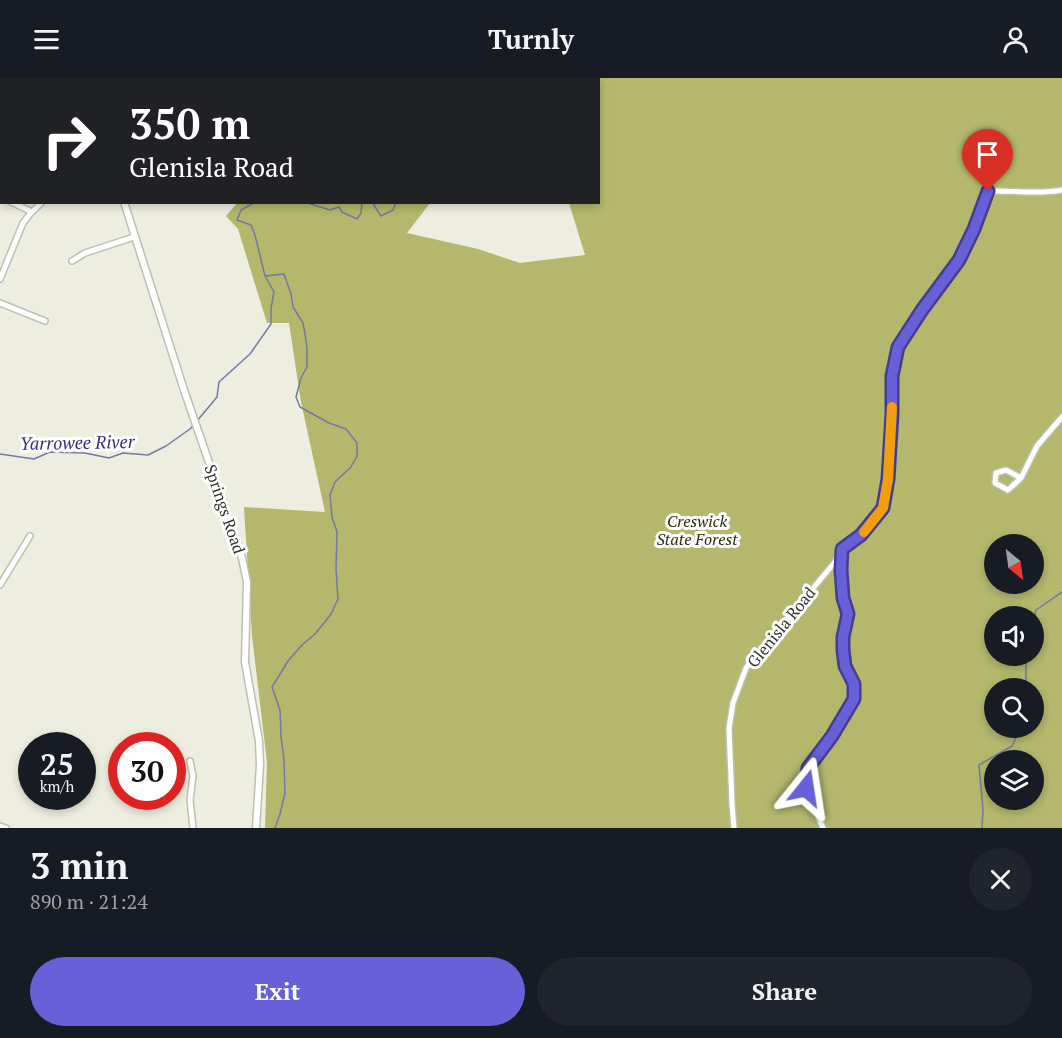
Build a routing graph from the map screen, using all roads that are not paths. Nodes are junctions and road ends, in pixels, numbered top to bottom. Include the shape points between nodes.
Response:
1 (1062, 190) edge
2 (15, 204) edge
3 (40, 204) edge
4 (125, 204) edge
5 (32, 212) junction
6 (134, 237) junction
7 (72, 261) dead end
8 (0, 279) edge
9 (0, 303) edge
10 (45, 321) dead end
11 (1062, 417) edge
12 (1021, 478) junction
13 (30, 536) dead end
14 (842, 549) junction
15 (1, 582) edge
16 (190, 761) dead end
17 (0, 826) edge
18 (6, 828) edge
19 (193, 828) edge
20 (256, 828) edge
21 (734, 828) edge
22 (822, 828) edge

1 - 14 street, Glenisla Road via 988,191 959,260 898,347 892,376 888,479 883,508 861,535
2 - 5 street
3 - 5 street
4 - 6 street, Springs Road
5 - 8 street via 23,223
6 - 7 street
6 - 20 street, Springs Road via 245,571 245,662 259,741
9 - 10 street
11 - 12 street via 1036,446
12 - 12 street via 1008,490 995,483 996,473 1006,470
13 - 15 street
14 - 21 street, Glenisla Road via 742,677 729,728
14 - 22 street via 843,598 848,614 843,650 845,666 854,684 854,699 808,768 806,788
16 - 19 street
17 - 18 street

